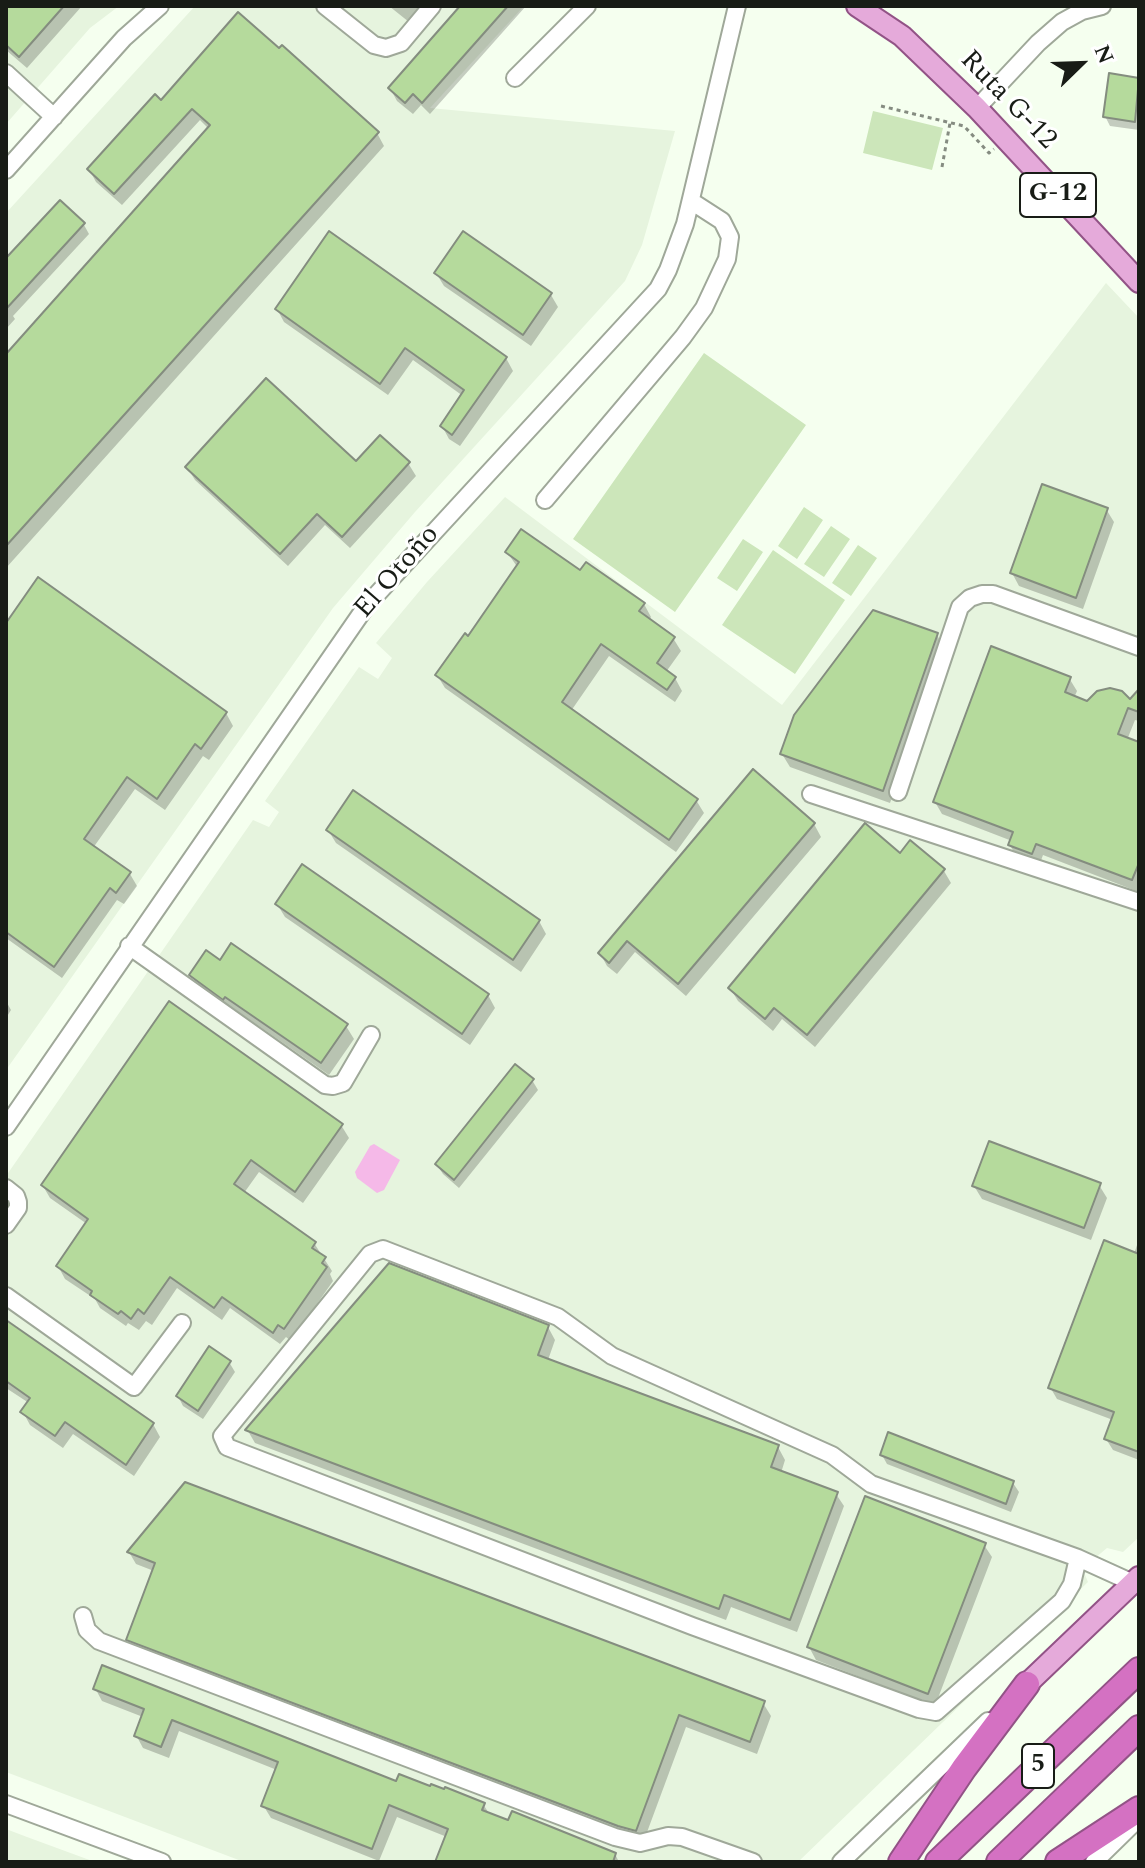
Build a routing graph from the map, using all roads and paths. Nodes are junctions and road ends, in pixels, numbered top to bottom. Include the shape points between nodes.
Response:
1 (160, 6) edge
2 (325, 6) edge
3 (432, 6) edge
4 (587, 6) edge
5 (737, 6) edge
6 (857, 6) edge
7 (1102, 6) edge
8 (515, 78) dead end
9 (9, 82) edge
10 (881, 106) dead end
11 (977, 108) junction
12 (54, 117) junction
13 (950, 123) junction
14 (1006, 139) junction
15 (942, 167) dead end
16 (6, 170) edge
17 (691, 201) junction
18 (1139, 282) edge
19 (545, 500) dead end
20 (1139, 647) edge
21 (898, 792) dead end
22 (811, 794) dead end
23 (1139, 902) edge
24 (129, 946) junction
25 (371, 1035) dead end
26 (6, 1127) edge
27 (6, 1188) edge
28 (6, 1225) edge
29 (6, 1296) edge
30 (182, 1323) dead end
31 (1078, 1558) junction
32 (1136, 1580) edge
33 (83, 1616) dead end
34 (1139, 1670) edge
35 (1027, 1684) junction
36 (1139, 1728) edge
37 (6, 1804) edge
38 (1139, 1809) edge
39 (1139, 1818) edge
40 (162, 1862) edge
41 (753, 1862) edge
42 (841, 1862) edge
43 (901, 1862) edge
44 (938, 1862) edge
45 (999, 1862) edge
46 (1058, 1862) edge
47 (1094, 1862) edge

1 - 12 street
2 - 3 street via 374,45 386,48 401,43
4 - 8 street
5 - 17 street, El Otoño
6 - 11 main road, Ruta G-12 / G-12 via 902,36
7 - 11 street via 1062,22
9 - 12 street
10 - 13 path
11 - 14 main road, Ruta G-12 / G-12
12 - 16 street
13 - 14 path via 964,126 989,153
13 - 15 path
14 - 18 main road, Ruta G-12 / G-12
17 - 19 street via 722,221 730,237 727,259 704,308
17 - 24 street, El Otoño via 658,289 367,605
20 - 21 street via 993,594 970,598 960,607
22 - 23 street
24 - 25 street via 325,1085 343,1083
24 - 26 street, El Otoño
27 - 28 street via 16,1196 18,1208
29 - 30 street via 134,1387
31 - 31 street via 1062,1601 936,1712 692,1626 227,1447 222,1436 370,1254 383,1249 558,1317 612,1356 832,1455 871,1484
31 - 32 street
32 - 35 main road
33 - 41 street via 87,1630 99,1641 615,1837 640,1843 682,1837
34 - 44 highway, 5
35 - 42 street
35 - 43 highway
36 - 45 highway, 5
37 - 40 street
38 - 46 highway
39 - 47 street

